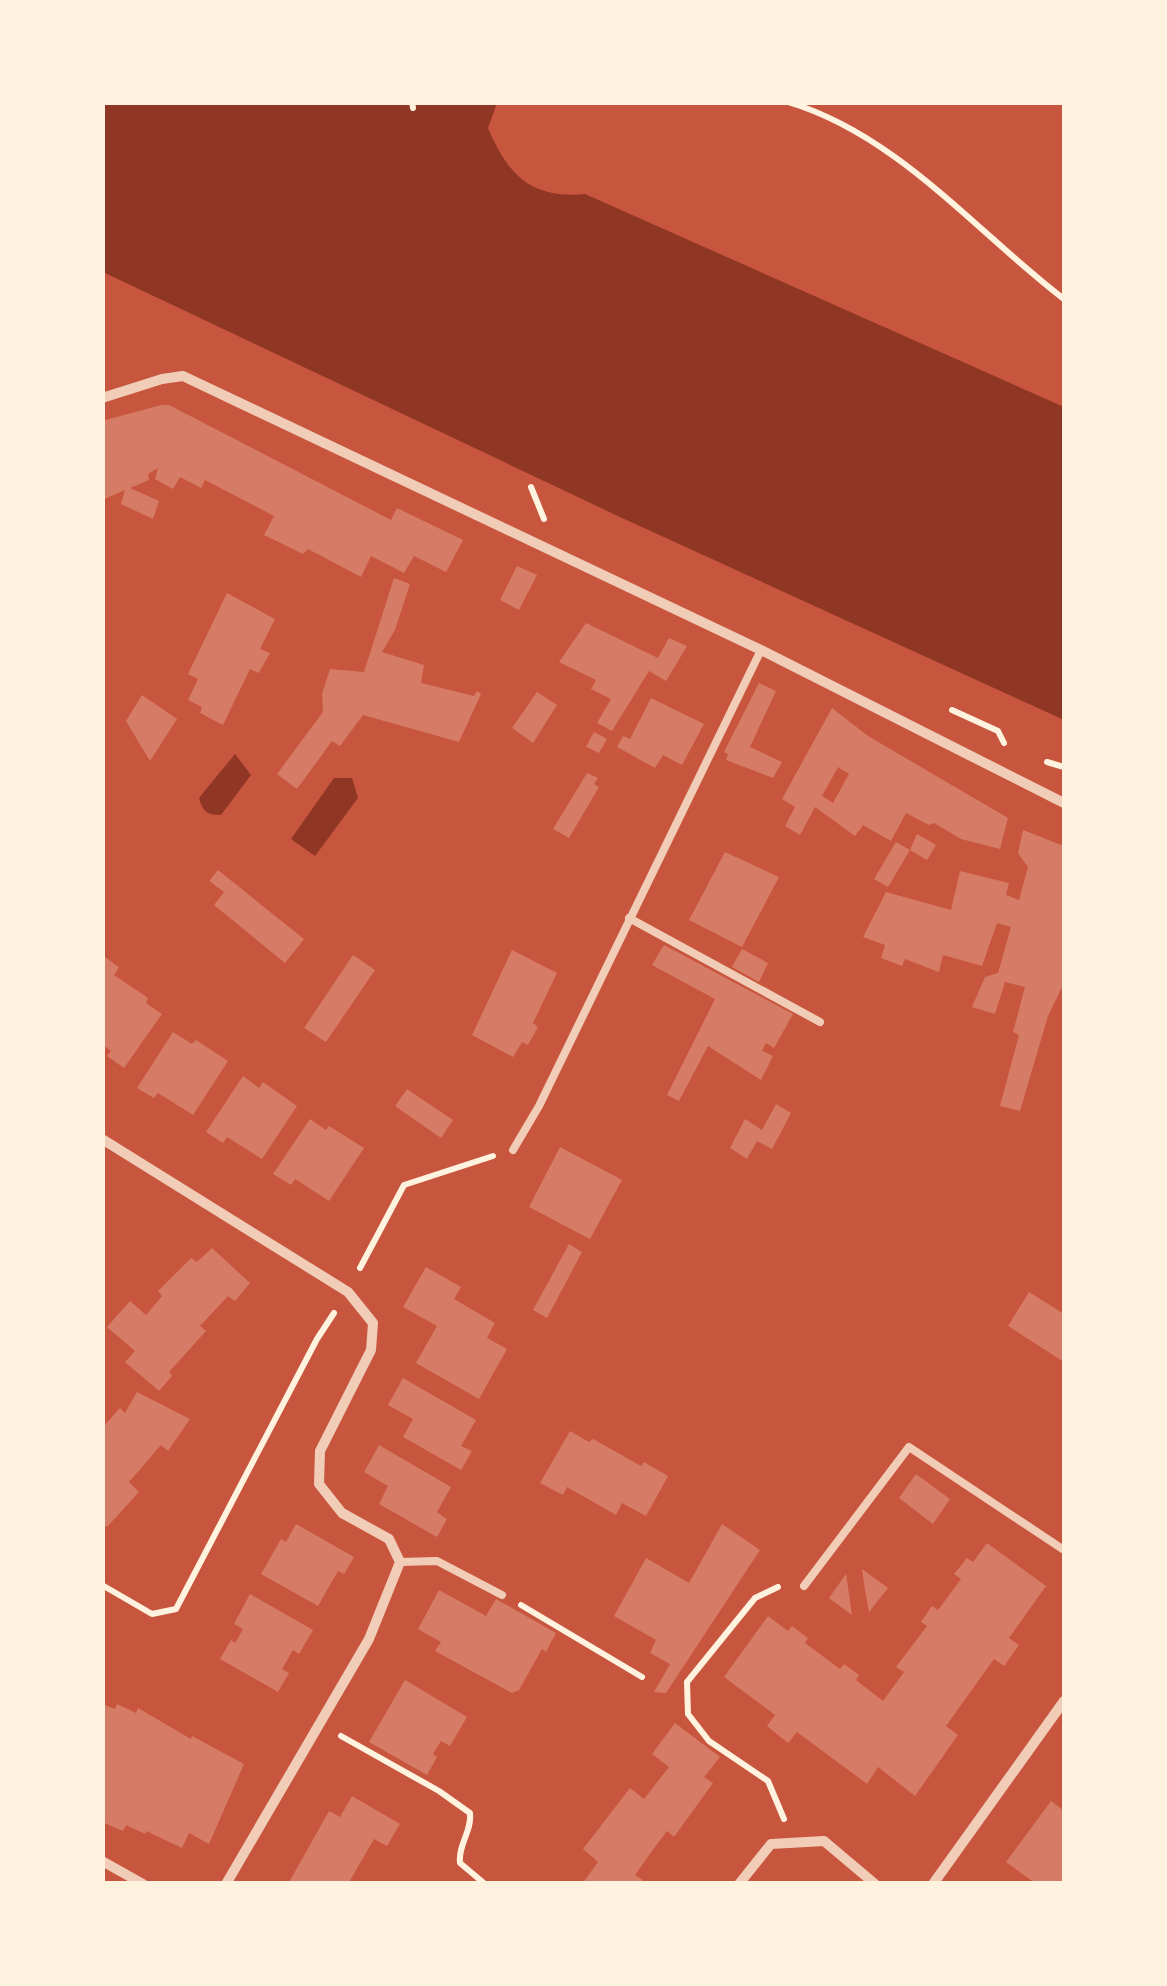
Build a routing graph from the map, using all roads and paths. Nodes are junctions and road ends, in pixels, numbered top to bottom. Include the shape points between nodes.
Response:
1 (788, 102) edge
2 (1064, 298) edge
3 (102, 398) edge
4 (531, 488) dead end
5 (545, 520) dead end
6 (762, 650) junction
7 (952, 710) dead end
8 (998, 730) dead end
9 (1064, 803) edge
10 (630, 918) junction
11 (820, 1022) dead end
12 (102, 1138) edge
13 (513, 1150) joint
14 (348, 1292) junction
15 (1064, 1550) edge
16 (400, 1562) junction
17 (102, 1584) edge
18 (804, 1586) joint
19 (502, 1595) joint
20 (642, 1677) dead end
21 (1064, 1701) edge
22 (318, 1723) junction
23 (794, 1843) junction
24 (102, 1861) edge
25 (143, 1884) edge
26 (226, 1884) edge
27 (485, 1884) edge
28 (738, 1884) edge
29 (874, 1884) edge
30 (933, 1884) edge

1 - 2 path via 877,143
3 - 6 street via 183,376
4 - 5 path
6 - 9 street
6 - 10 lane
7 - 8 path
10 - 11 lane
10 - 13 lane
12 - 14 street
13 - 14 path via 404,1185
14 - 16 street via 373,1322 371,1350 320,1451 319,1484 342,1514 389,1539
14 - 17 path via 176,1609 152,1614
15 - 18 lane via 910,1447
16 - 19 lane via 437,1560
16 - 22 street via 369,1639
18 - 23 path via 783,1585 754,1598 687,1682 688,1714 709,1740 768,1781
19 - 20 path
21 - 30 street
22 - 26 street
22 - 27 path via 463,1806 472,1826 460,1863
23 - 28 street via 772,1844
23 - 29 street via 824,1842
24 - 25 street

